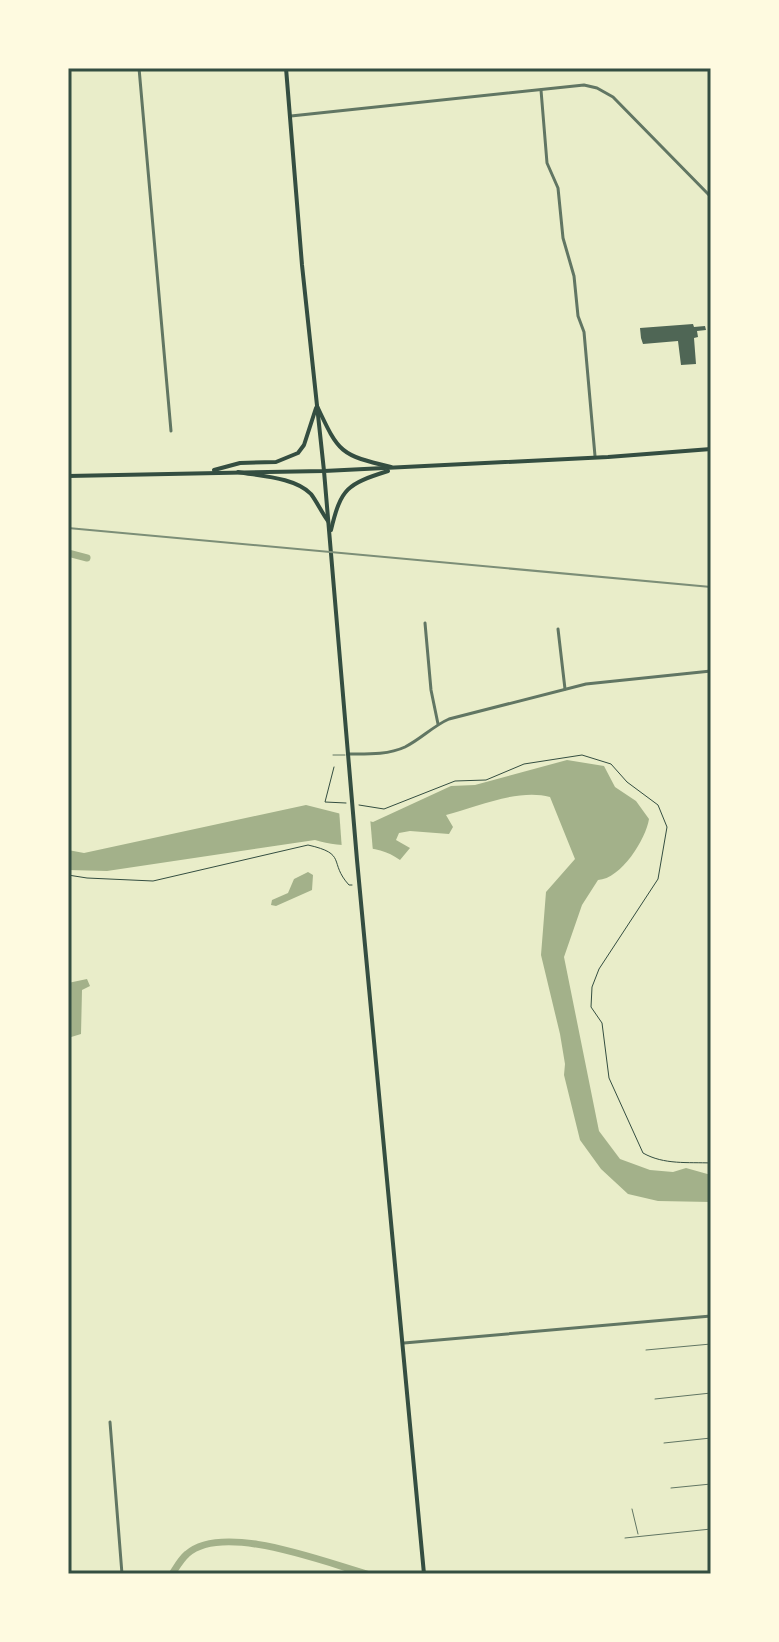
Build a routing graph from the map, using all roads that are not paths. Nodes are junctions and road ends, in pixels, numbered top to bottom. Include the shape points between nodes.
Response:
1 (139, 68) edge
2 (286, 68) edge
3 (541, 90) junction
4 (291, 116) junction
5 (711, 197) edge
6 (317, 406) junction
7 (171, 431) dead end
8 (711, 449) edge
9 (595, 458) junction
10 (397, 468) junction
11 (324, 471) junction
12 (207, 472) junction
13 (238, 472) junction
14 (68, 476) edge
15 (328, 522) junction
16 (330, 537) junction
17 (425, 623) dead end
18 (558, 629) dead end
19 (711, 671) edge
20 (565, 689) junction
21 (438, 724) junction
22 (348, 754) junction
23 (333, 755) dead end
24 (711, 1316) edge
25 (402, 1343) junction
26 (711, 1344) edge
27 (646, 1350) dead end
28 (711, 1393) edge
29 (655, 1399) dead end
30 (110, 1422) dead end
31 (711, 1438) edge
32 (664, 1443) dead end
33 (711, 1484) edge
34 (671, 1488) dead end
35 (632, 1509) dead end
36 (711, 1529) edge
37 (638, 1537) junction
38 (625, 1538) dead end
39 (122, 1574) edge
40 (424, 1574) edge

1 - 7 street
2 - 4 main road
3 - 4 street
3 - 5 street via 584,85 613,97
3 - 9 street via 547,163 558,188 584,332
4 - 6 main road
6 - 10 main road via 338,448
6 - 11 main road
6 - 12 main road via 298,453 276,462 240,463
8 - 9 main road
9 - 10 main road
10 - 11 main road
10 - 16 main road via 346,489 337,503
11 - 13 main road
11 - 15 main road
12 - 13 main road
12 - 14 main road
13 - 15 main road via 303,487
15 - 16 main road
16 - 22 main road
17 - 21 street
18 - 20 street
19 - 20 street
20 - 21 street
21 - 22 street via 394,751
22 - 23 lane
22 - 25 main road
24 - 25 street
25 - 40 main road
26 - 27 lane
28 - 29 lane
30 - 39 street
31 - 32 lane
33 - 34 lane
35 - 37 lane
36 - 37 lane
37 - 38 lane

